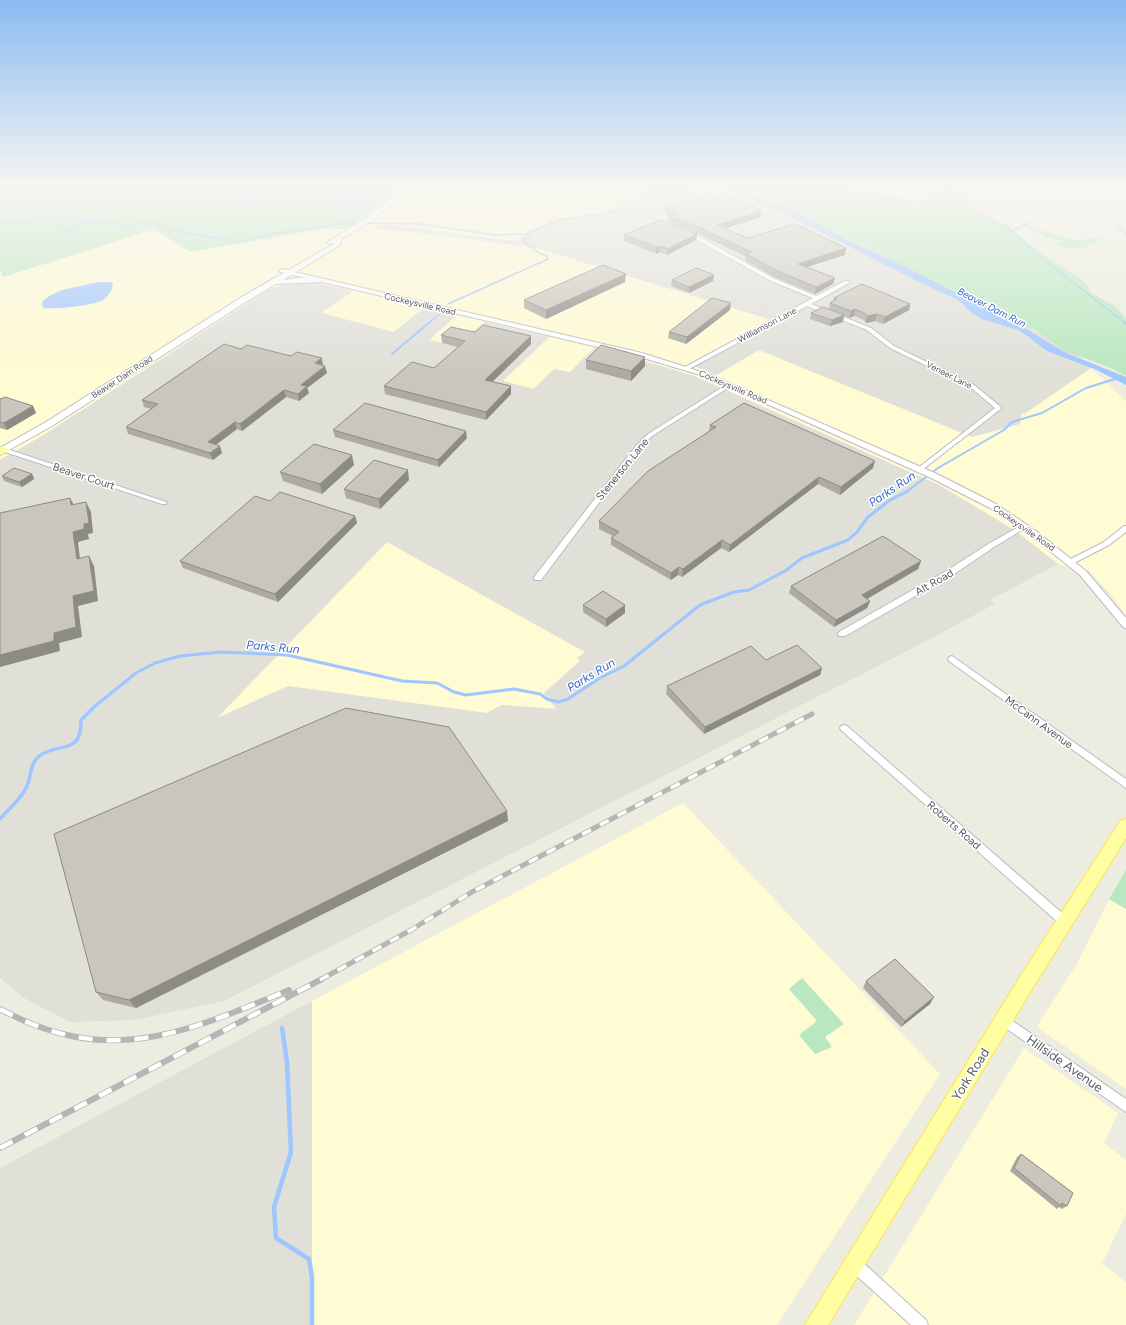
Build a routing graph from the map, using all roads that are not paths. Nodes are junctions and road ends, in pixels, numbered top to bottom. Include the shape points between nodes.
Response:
1 (317, 250) edge
2 (328, 250) edge
3 (720, 250) edge
4 (315, 258) junction
5 (282, 271) junction
6 (291, 273) junction
7 (318, 280) junction
8 (847, 282) dead end
9 (263, 290) junction
10 (816, 298) junction
11 (243, 300) junction
12 (807, 304) junction
13 (687, 368) junction
14 (729, 385) junction
15 (1, 451) edge
16 (927, 473) junction
17 (164, 502) dead end
18 (1024, 527) junction
19 (1126, 528) edge
20 (1069, 562) junction
21 (538, 578) dead end
22 (1126, 625) edge
23 (842, 634) dead end
24 (952, 659) dead end
25 (844, 728) dead end
26 (1126, 784) edge
27 (1126, 825) edge
28 (1065, 922) junction
29 (1004, 1020) junction
30 (1126, 1106) edge
31 (853, 1263) junction
32 (816, 1325) edge
33 (921, 1325) edge

1 - 5 main road, Beaver Dam Road
2 - 4 main road, Beaver Dam Road
3 - 10 street via 771,279
4 - 6 main road, Beaver Dam Road
4 - 7 main road via 306,268 308,273
5 - 6 street, Cockeysville Road
5 - 11 main road, Beaver Dam Road via 247,294
6 - 7 street, Cockeysville Road
6 - 9 main road, Beaver Dam Road
7 - 9 main road via 287,281
7 - 13 street, Cockeysville Road via 606,346
8 - 10 street, Williamson Lane
9 - 11 main road, Beaver Dam Road
10 - 12 street, Williamson Lane
11 - 15 main road, Beaver Dam Road via 49,424
12 - 13 street, Williamson Lane
12 - 16 street, Veneer Lane via 869,329 892,347 972,386 999,408 972,427
13 - 14 street, Cockeysville Road
14 - 16 street, Cockeysville Road
14 - 21 street, Stenerson Lane via 650,435 638,447
15 - 17 street, Beaver Court
16 - 18 street, Cockeysville Road via 981,499
18 - 20 street, Cockeysville Road
18 - 23 street, Alt Road
19 - 20 street via 1098,549
20 - 22 street, Cockeysville Road via 1096,587
24 - 26 street, McCann Avenue
25 - 28 street, Roberts Road
27 - 28 main road, York Road
28 - 29 main road, York Road
29 - 30 street, Hillside Avenue
29 - 31 main road, York Road
31 - 32 main road, York Road
31 - 33 street

